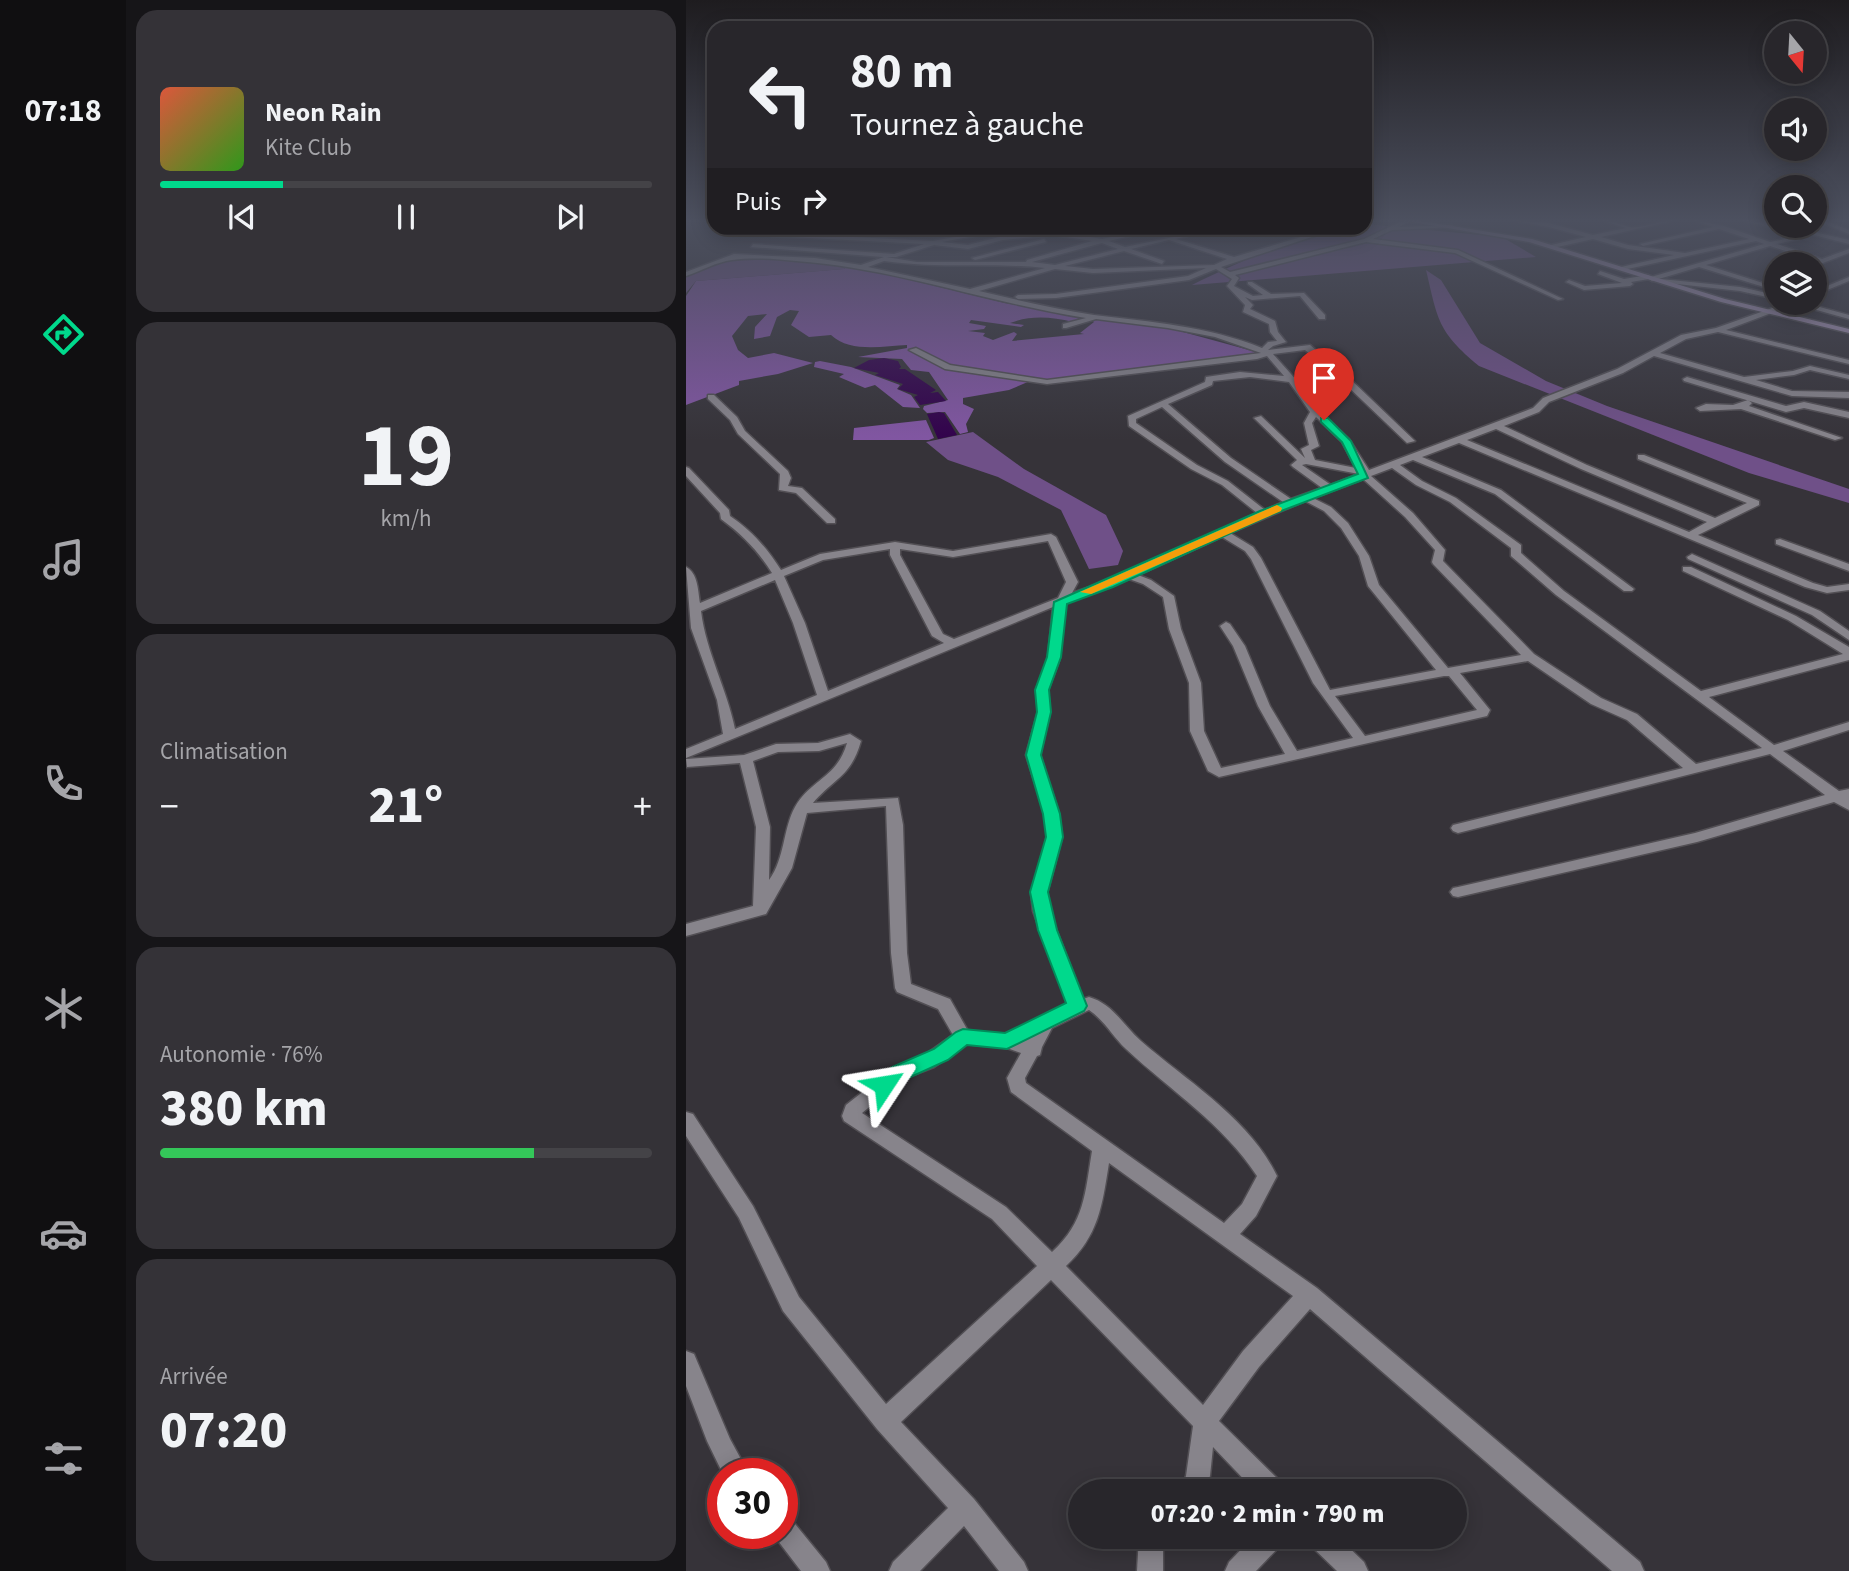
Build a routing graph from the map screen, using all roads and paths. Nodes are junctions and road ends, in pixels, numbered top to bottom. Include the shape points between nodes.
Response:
1 (976, 293) edge
2 (1074, 293) edge
3 (1237, 293) edge
4 (1242, 293) edge
5 (1264, 293) edge
6 (1548, 293) edge
7 (1700, 293) edge
8 (992, 297) junction
9 (1270, 297) junction
10 (1560, 299) dead end
11 (1827, 311) edge
12 (1764, 315) edge
13 (1765, 315) joint
14 (1095, 317) junction
15 (1322, 317) dead end
16 (1849, 317) edge
17 (1718, 325) junction
18 (1066, 326) dead end
19 (1849, 331) edge
20 (913, 350) dead end
21 (1266, 352) junction
22 (1655, 354) junction
23 (1849, 362) edge
24 (1849, 377) edge
25 (1687, 379) dead end
26 (1744, 379) junction
27 (1291, 380) junction
28 (1774, 389) junction
29 (1849, 395) edge
30 (711, 397) dead end
31 (1754, 399) junction
32 (1164, 405) junction
33 (1742, 406) junction
34 (1700, 408) dead end
35 (1315, 411) junction
36 (1849, 415) edge
37 (1258, 418) dead end
38 (1497, 426) junction
39 (1838, 438) dead end
40 (1409, 441) dead end
41 (1461, 441) junction
42 (1411, 456) junction
43 (1642, 457) dead end
44 (1303, 461) junction
45 (1392, 464) junction
46 (686, 471) edge
47 (1365, 474) junction
48 (1327, 487) junction
49 (1306, 498) junction
50 (1290, 503) junction
51 (1264, 514) junction
52 (831, 521) dead end
53 (1715, 522) junction
54 (1223, 533) junction
55 (1692, 534) junction
56 (1780, 542) dead end
57 (895, 545) junction
58 (1849, 568) edge
59 (686, 570) edge
60 (779, 575) junction
61 (1128, 575) junction
62 (1849, 587) edge
63 (1628, 589) dead end
64 (1060, 602) junction
65 (691, 607) edge
66 (1226, 626) dead end
67 (1849, 636) edge
68 (956, 644) junction
69 (1849, 654) edge
70 (1530, 657) junction
71 (1448, 672) junction
72 (1327, 694) junction
73 (1697, 696) junction
74 (824, 698) junction
75 (1849, 726) edge
76 (730, 735) junction
77 (1361, 740) junction
78 (1771, 750) junction
79 (686, 754) edge
80 (1293, 755) junction
81 (746, 759) junction
82 (686, 765) edge
83 (1693, 769) junction
84 (1845, 798) edge
85 (801, 809) junction
86 (1458, 828) dead end
87 (1458, 892) dead end
88 (761, 905) junction
89 (686, 930) edge
90 (1077, 1006) junction
91 (1046, 1023) junction
92 (963, 1037) junction
93 (1007, 1041) junction
94 (1034, 1050) junction
95 (686, 1120) edge
96 (1102, 1149) junction
97 (1226, 1234) junction
98 (1052, 1268) junction
99 (1309, 1295) junction
100 (686, 1362) edge
101 (885, 1421) junction
102 (1205, 1425) junction
103 (725, 1458) edge
104 (1197, 1479) edge
105 (1260, 1479) edge
106 (965, 1508) junction
107 (798, 1548) edge
108 (1151, 1549) edge
109 (1259, 1549) edge
110 (1332, 1549) edge
111 (817, 1571) edge
112 (902, 1571) edge
113 (1015, 1571) edge
114 (1150, 1571) edge
115 (1238, 1571) edge
116 (1355, 1571) edge
117 (1631, 1571) edge

1 - 8 street
2 - 8 street
3 - 21 street via 1249,305 1247,311 1272,323 1282,342 1271,344
4 - 9 street via 1250,298
5 - 9 street
6 - 10 street
7 - 12 street
8 - 14 street
9 - 15 street via 1303,294
11 - 16 street
13 - 17 street
13 - 19 street
14 - 18 street
14 - 21 street via 1214,336
17 - 22 street
17 - 23 street
20 - 21 street via 948,367 1047,382
21 - 27 street
21 - 40 street via 1307,347
22 - 26 street
22 - 38 street
24 - 26 street via 1810,368
25 - 31 street
26 - 28 street
27 - 32 street via 1217,377 1198,391
27 - 35 street
28 - 29 street
28 - 31 street
30 - 52 street via 785,473 782,488 799,490
31 - 33 street
31 - 36 street via 1786,409 1804,405
32 - 50 street via 1228,460
32 - 51 street via 1131,418 1132,424 1225,483
33 - 34 street
33 - 39 street
35 - 44 street via 1308,423 1314,446 1306,449 1311,459
35 - 47 street via 1346,441
37 - 44 street
38 - 41 street
38 - 53 street
41 - 42 street
41 - 55 street
42 - 45 street
42 - 63 street via 1498,492
43 - 53 street via 1755,503
44 - 47 street
44 - 48 street via 1296,465
45 - 47 street
45 - 73 street via 1503,535 1517,547 1515,554 1543,579
46 - 60 street via 725,517 756,542
47 - 48 street
47 - 70 street via 1440,550 1437,562
48 - 49 street
49 - 50 street
49 - 71 street via 1330,510 1346,527 1372,567 1374,586
50 - 51 street
51 - 54 street
53 - 55 street
54 - 61 street
54 - 72 street via 1256,558
55 - 62 street via 1809,585 1827,590
56 - 58 street
57 - 60 street via 820,557
57 - 64 street via 940,555 1051,537 1072,582
57 - 68 street via 895,555 938,636
59 - 65 street via 692,586
60 - 65 street
60 - 74 street
61 - 64 street
61 - 80 street via 1168,596 1195,683 1198,731 1215,771 1225,773
64 - 68 street
64 - 90 street via 1054,657 1042,690 1044,712 1033,755 1055,837 1039,892 1045,924
65 - 76 street via 723,700
66 - 80 street
67 - 69 street via 1816,613 1690,563
68 - 74 street
69 - 73 street
70 - 71 street
70 - 83 street via 1596,701 1632,717
71 - 72 street
71 - 77 street via 1482,713
72 - 77 street
73 - 78 street
74 - 76 street
75 - 78 street
76 - 79 street
77 - 80 street
78 - 83 street
78 - 84 street
79 - 82 street
81 - 82 street
81 - 85 street via 776,748 819,747 853,738 850,759 842,771
81 - 88 street via 763,827
83 - 86 street
84 - 87 street
85 - 88 street via 784,869
85 - 92 street via 893,802 903,988 944,1004
88 - 89 street via 758,911
90 - 91 street
90 - 97 street via 1092,1003 1110,1017 1129,1042 1224,1123 1264,1170 1265,1183 1249,1210
91 - 93 street
91 - 94 street
92 - 93 street
92 - 98 street via 928,1062 899,1073 851,1116 999,1213
93 - 94 street
94 - 96 street via 1016,1078 1017,1087
95 - 101 street via 746,1212 791,1304
96 - 97 street
96 - 98 street via 1091,1213 1073,1245
97 - 99 street
98 - 101 street
98 - 102 street
99 - 102 street via 1290,1313
99 - 117 street
100 - 103 street
101 - 106 street
102 - 104 street
102 - 105 street
106 - 112 street
106 - 113 street
107 - 111 street
108 - 114 street
109 - 115 street
110 - 116 street

